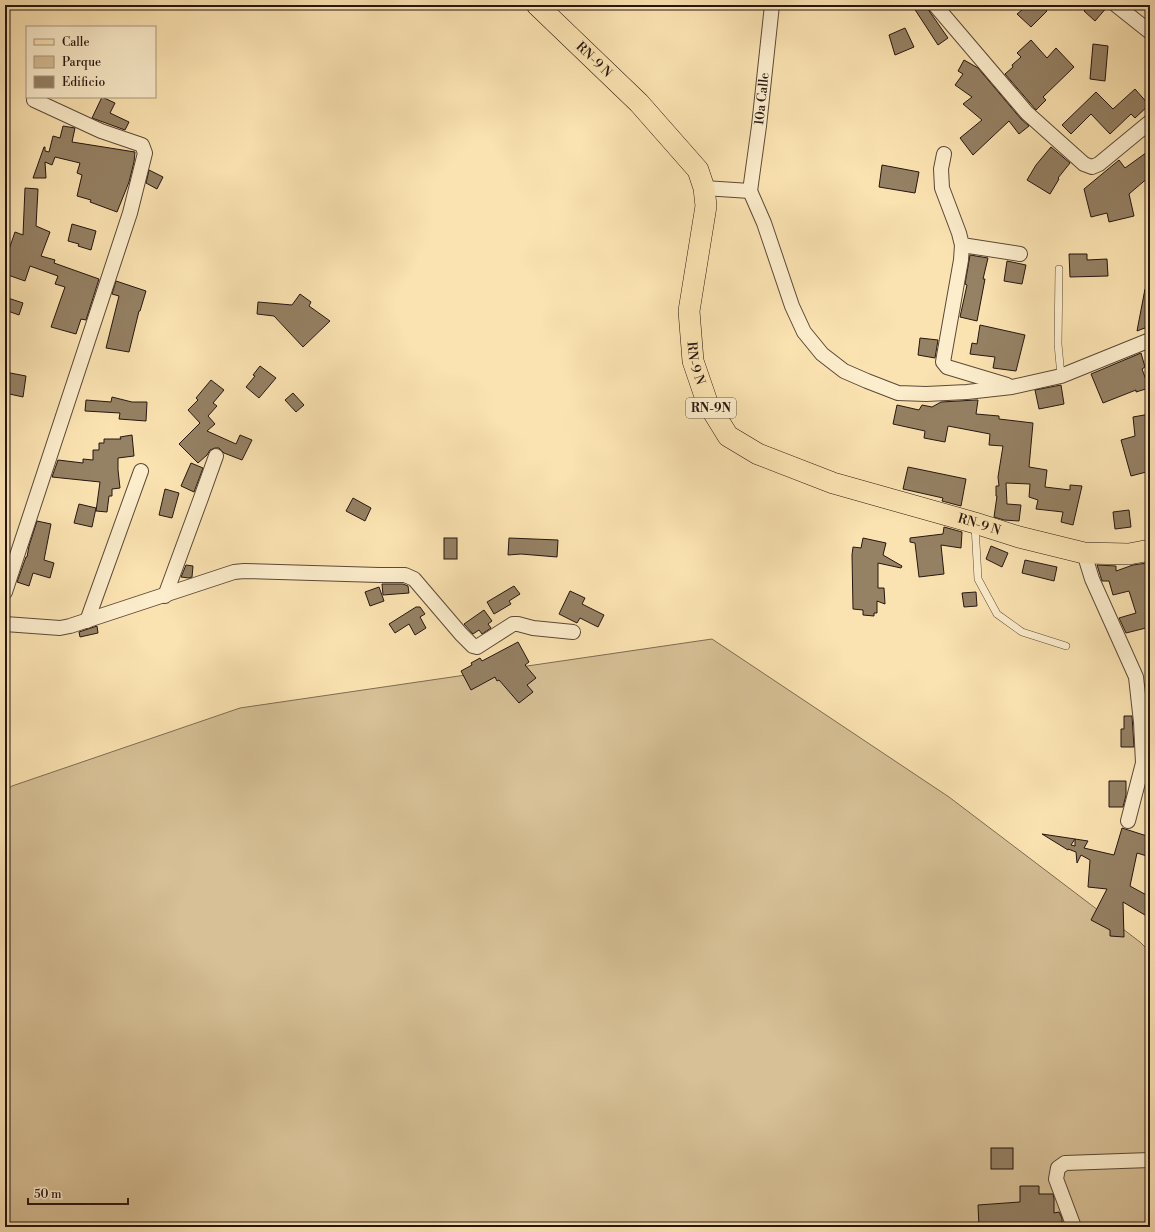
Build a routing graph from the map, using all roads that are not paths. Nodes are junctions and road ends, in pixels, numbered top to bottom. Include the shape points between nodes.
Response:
1 (537, 5) edge
2 (772, 5) edge
3 (935, 5) edge
4 (1116, 5) edge
5 (1150, 32) edge
6 (34, 100) dead end
7 (1150, 122) edge
8 (944, 154) dead end
9 (704, 188) junction
10 (750, 191) junction
11 (962, 245) junction
12 (1020, 254) dead end
13 (1060, 269) dead end
14 (1150, 340) edge
15 (1061, 376) junction
16 (1012, 387) junction
17 (216, 456) dead end
18 (141, 471) dead end
19 (975, 523) junction
20 (1150, 550) edge
21 (1084, 553) junction
22 (5, 592) edge
23 (165, 596) junction
24 (87, 621) junction
25 (5, 624) edge
26 (573, 632) dead end
27 (1066, 646) dead end
28 (1128, 821) dead end
29 (1150, 1160) edge
30 (1074, 1227) edge

1 - 9 main road, RN-9 N / RN-9N via 639,103 698,170
2 - 10 street, 10a Calle
3 - 7 street via 1027,113 1084,164 1092,167 1099,164
4 - 5 street
6 - 22 street via 100,131 142,145 146,153 130,213
8 - 11 street via 941,170 942,188
9 - 10 street
9 - 19 main road, RN-9 N / RN-9N via 706,206 688,311 693,361 707,402 728,436 758,454 833,483
10 - 16 street via 764,223 792,306 804,332 822,354 844,370 898,393 967,392
11 - 12 street
11 - 16 street via 943,362 947,367
13 - 15 lane via 1058,344
14 - 15 street
15 - 16 street
17 - 23 street
18 - 24 street
19 - 21 main road, RN-9 N / RN-9N
19 - 27 lane via 978,579 997,614 1022,632
20 - 21 main road, RN-9 N / RN-9N via 1129,554
21 - 28 street via 1092,579 1136,677 1142,722 1143,764
23 - 24 street
23 - 26 street via 234,572 244,571 405,575 414,579 473,646 477,647 513,624
24 - 25 street via 60,628
29 - 30 street via 1065,1163 1058,1168 1056,1180

